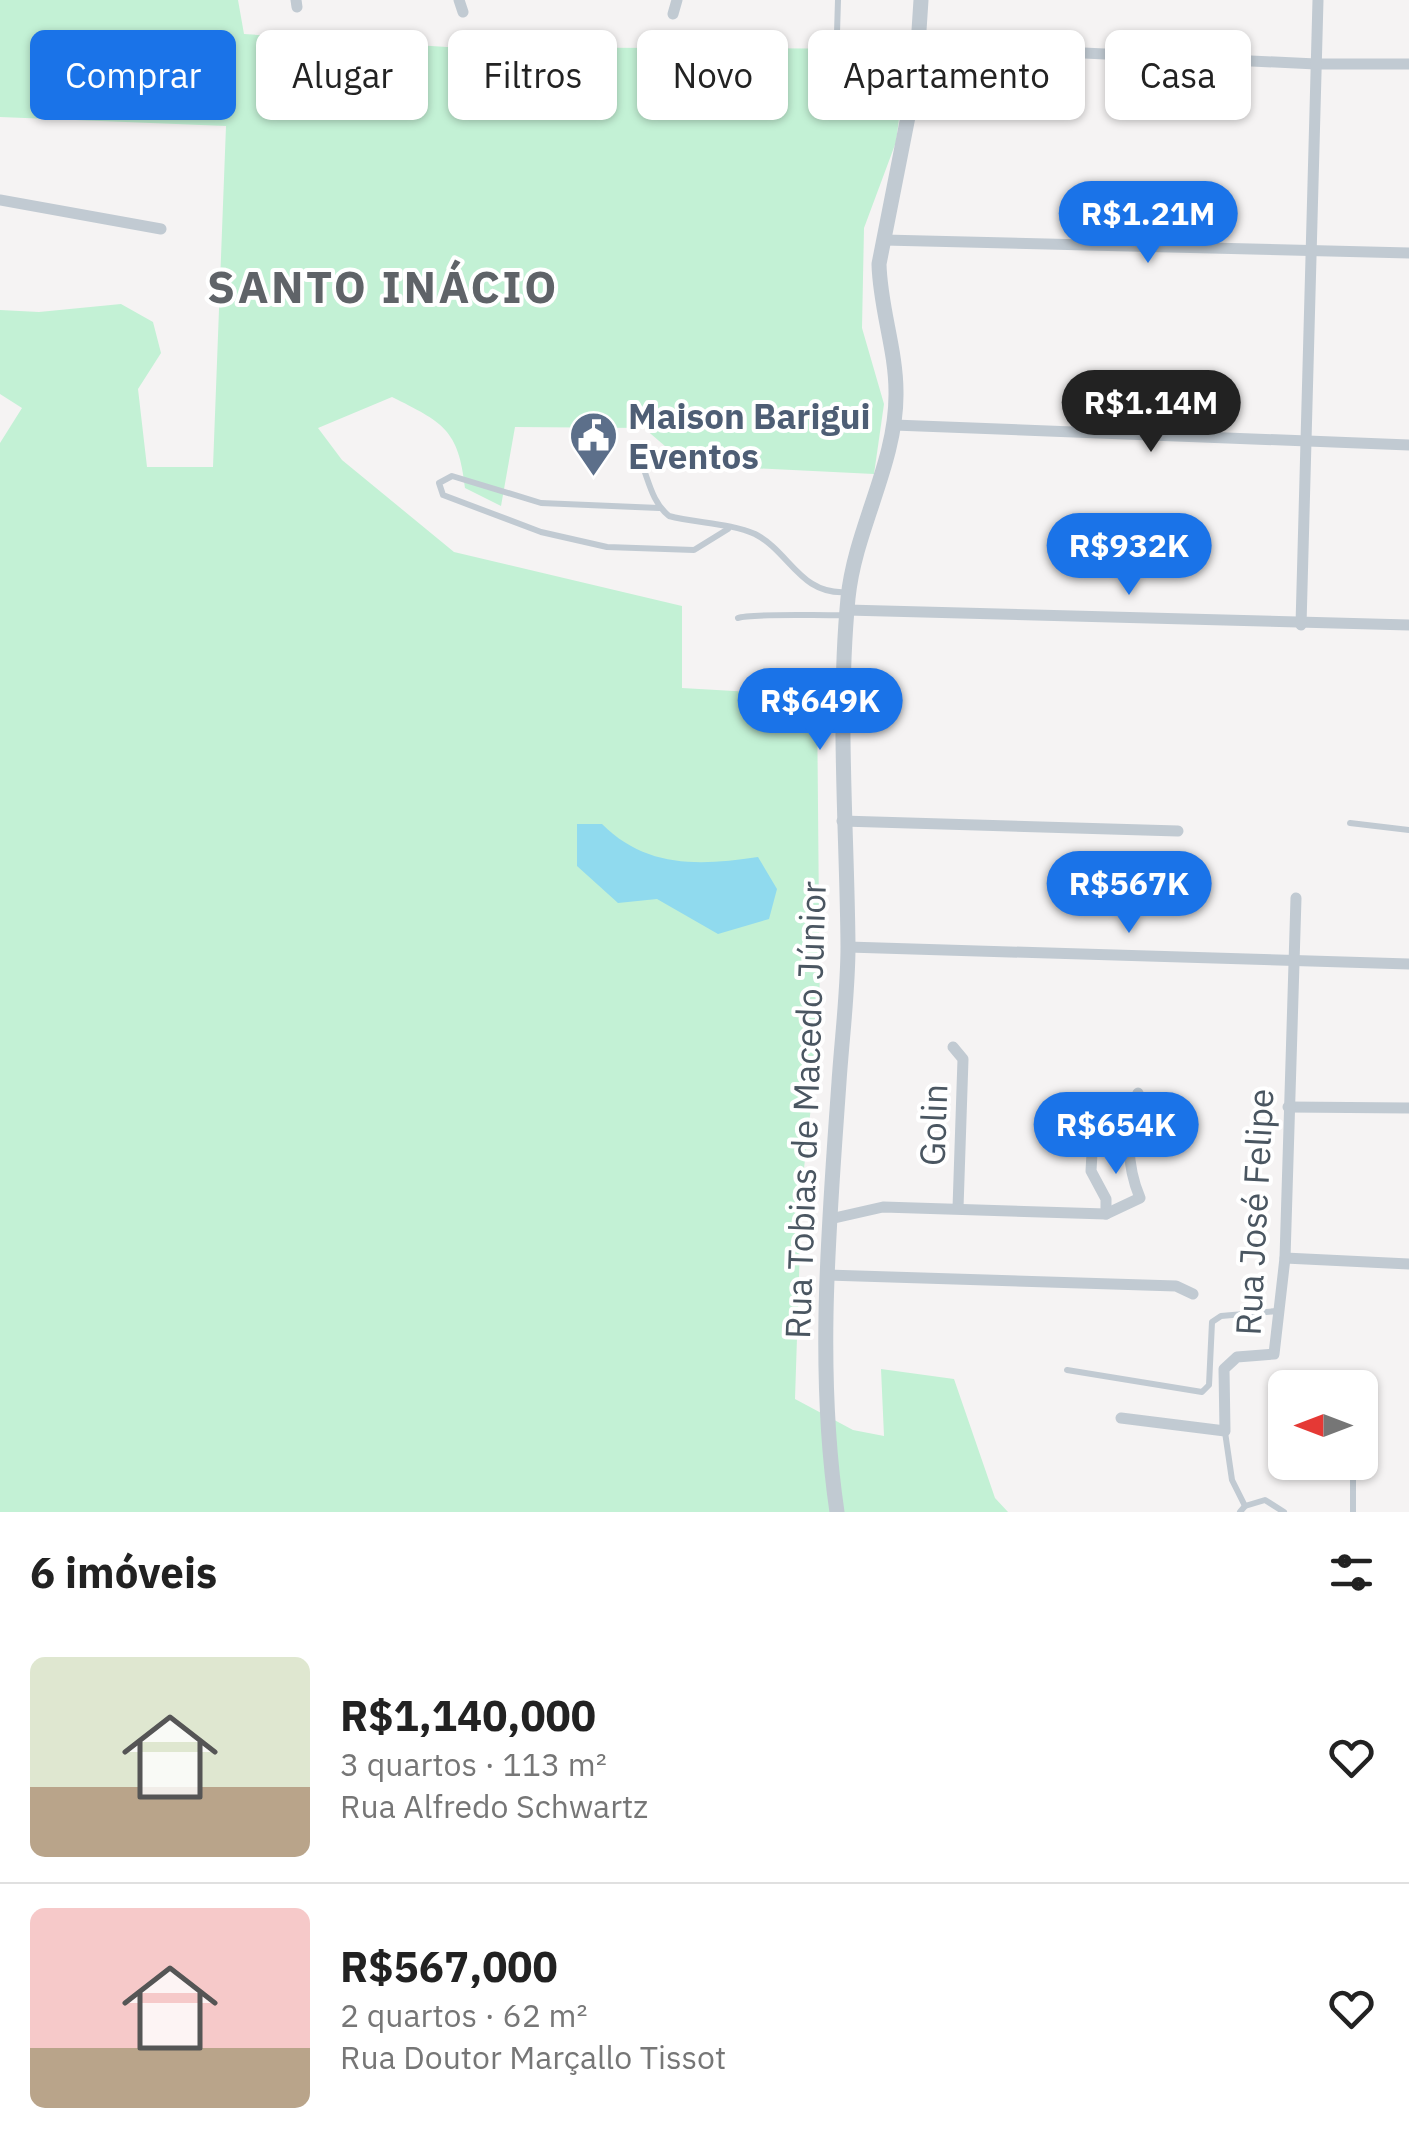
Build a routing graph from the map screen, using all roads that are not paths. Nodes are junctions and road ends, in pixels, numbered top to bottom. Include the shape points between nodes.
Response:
1 (677, 0) edge
2 (838, 0) edge
3 (921, 0) edge
4 (1318, 0) edge
5 (672, 14) dead end
6 (837, 30) edge
7 (919, 30) edge
8 (1085, 54) edge
9 (1316, 64) junction
10 (1409, 64) edge
11 (905, 120) edge
12 (0, 200) edge
13 (162, 229) dead end
14 (884, 240) junction
15 (1313, 250) junction
16 (1409, 253) edge
17 (894, 425) junction
18 (1305, 442) junction
19 (631, 445) dead end
20 (1409, 446) edge
21 (659, 508) junction
22 (728, 529) junction
23 (849, 591) junction
24 (847, 612) junction
25 (738, 618) dead end
26 (1301, 624) junction
27 (1409, 625) edge
28 (842, 821) junction
29 (1350, 823) dead end
30 (1178, 830) dead end
31 (1409, 830) edge
32 (1296, 898) dead end
33 (848, 947) junction
34 (1294, 962) junction
35 (1409, 964) edge
36 (953, 1047) dead end
37 (1138, 1094) dead end
38 (1288, 1107) junction
39 (1409, 1108) edge
40 (1094, 1136) dead end
41 (958, 1208) junction
42 (1106, 1214) junction
43 (830, 1219) junction
44 (1285, 1258) junction
45 (1409, 1264) edge
46 (827, 1275) junction
47 (1193, 1294) dead end
48 (1277, 1311) junction
49 (1067, 1370) dead end
50 (1121, 1418) dead end
51 (1225, 1431) junction
52 (1353, 1480) edge
53 (1242, 1509) edge
54 (837, 1512) edge
55 (1284, 1512) edge
56 (1352, 1512) edge

1 - 5 street
2 - 6 lane
3 - 7 street, Rua Tobias de Macedo Júnior
4 - 9 street
8 - 9 street
9 - 10 street
9 - 15 street
11 - 14 street, Rua Tobias de Macedo Júnior
12 - 13 street
14 - 15 street
14 - 17 street, Rua Tobias de Macedo Júnior via 880,293 896,389
15 - 16 street
15 - 18 street
17 - 18 street
17 - 23 street, Rua Tobias de Macedo Júnior
18 - 20 street
18 - 26 street
19 - 21 lane via 645,462
21 - 22 lane
21 - 22 lane via 541,503 452,476 439,484 442,495 588,544 694,550
22 - 23 lane via 754,534 801,579
23 - 24 street, Rua Tobias de Macedo Júnior
24 - 25 lane
24 - 26 street
24 - 28 street, Rua Tobias de Macedo Júnior
26 - 27 street
28 - 30 street
28 - 33 street, Rua Tobias de Macedo Júnior
29 - 31 lane
32 - 34 street, Rua José Felipe
33 - 34 street
33 - 43 street, Rua Tobias de Macedo Júnior
34 - 35 street
34 - 38 street, Rua José Felipe
36 - 41 street, Golin via 963,1059
37 - 42 street via 1130,1174 1140,1198
38 - 39 street
38 - 44 street, Rua José Felipe
40 - 42 street via 1092,1170
41 - 42 street
41 - 43 street via 883,1206
43 - 46 street, Rua Tobias de Macedo Júnior
44 - 45 street
44 - 48 street, Rua José Felipe
46 - 47 street via 1176,1286
46 - 54 street, Rua Tobias de Macedo Júnior via 826,1436
48 - 49 lane via 1212,1322 1202,1392
48 - 51 street, Rua José Felipe via 1274,1354 1237,1358 1224,1369
50 - 51 street
51 - 53 lane, Rua José Felipe
52 - 56 lane
53 - 55 lane via 1264,1500

